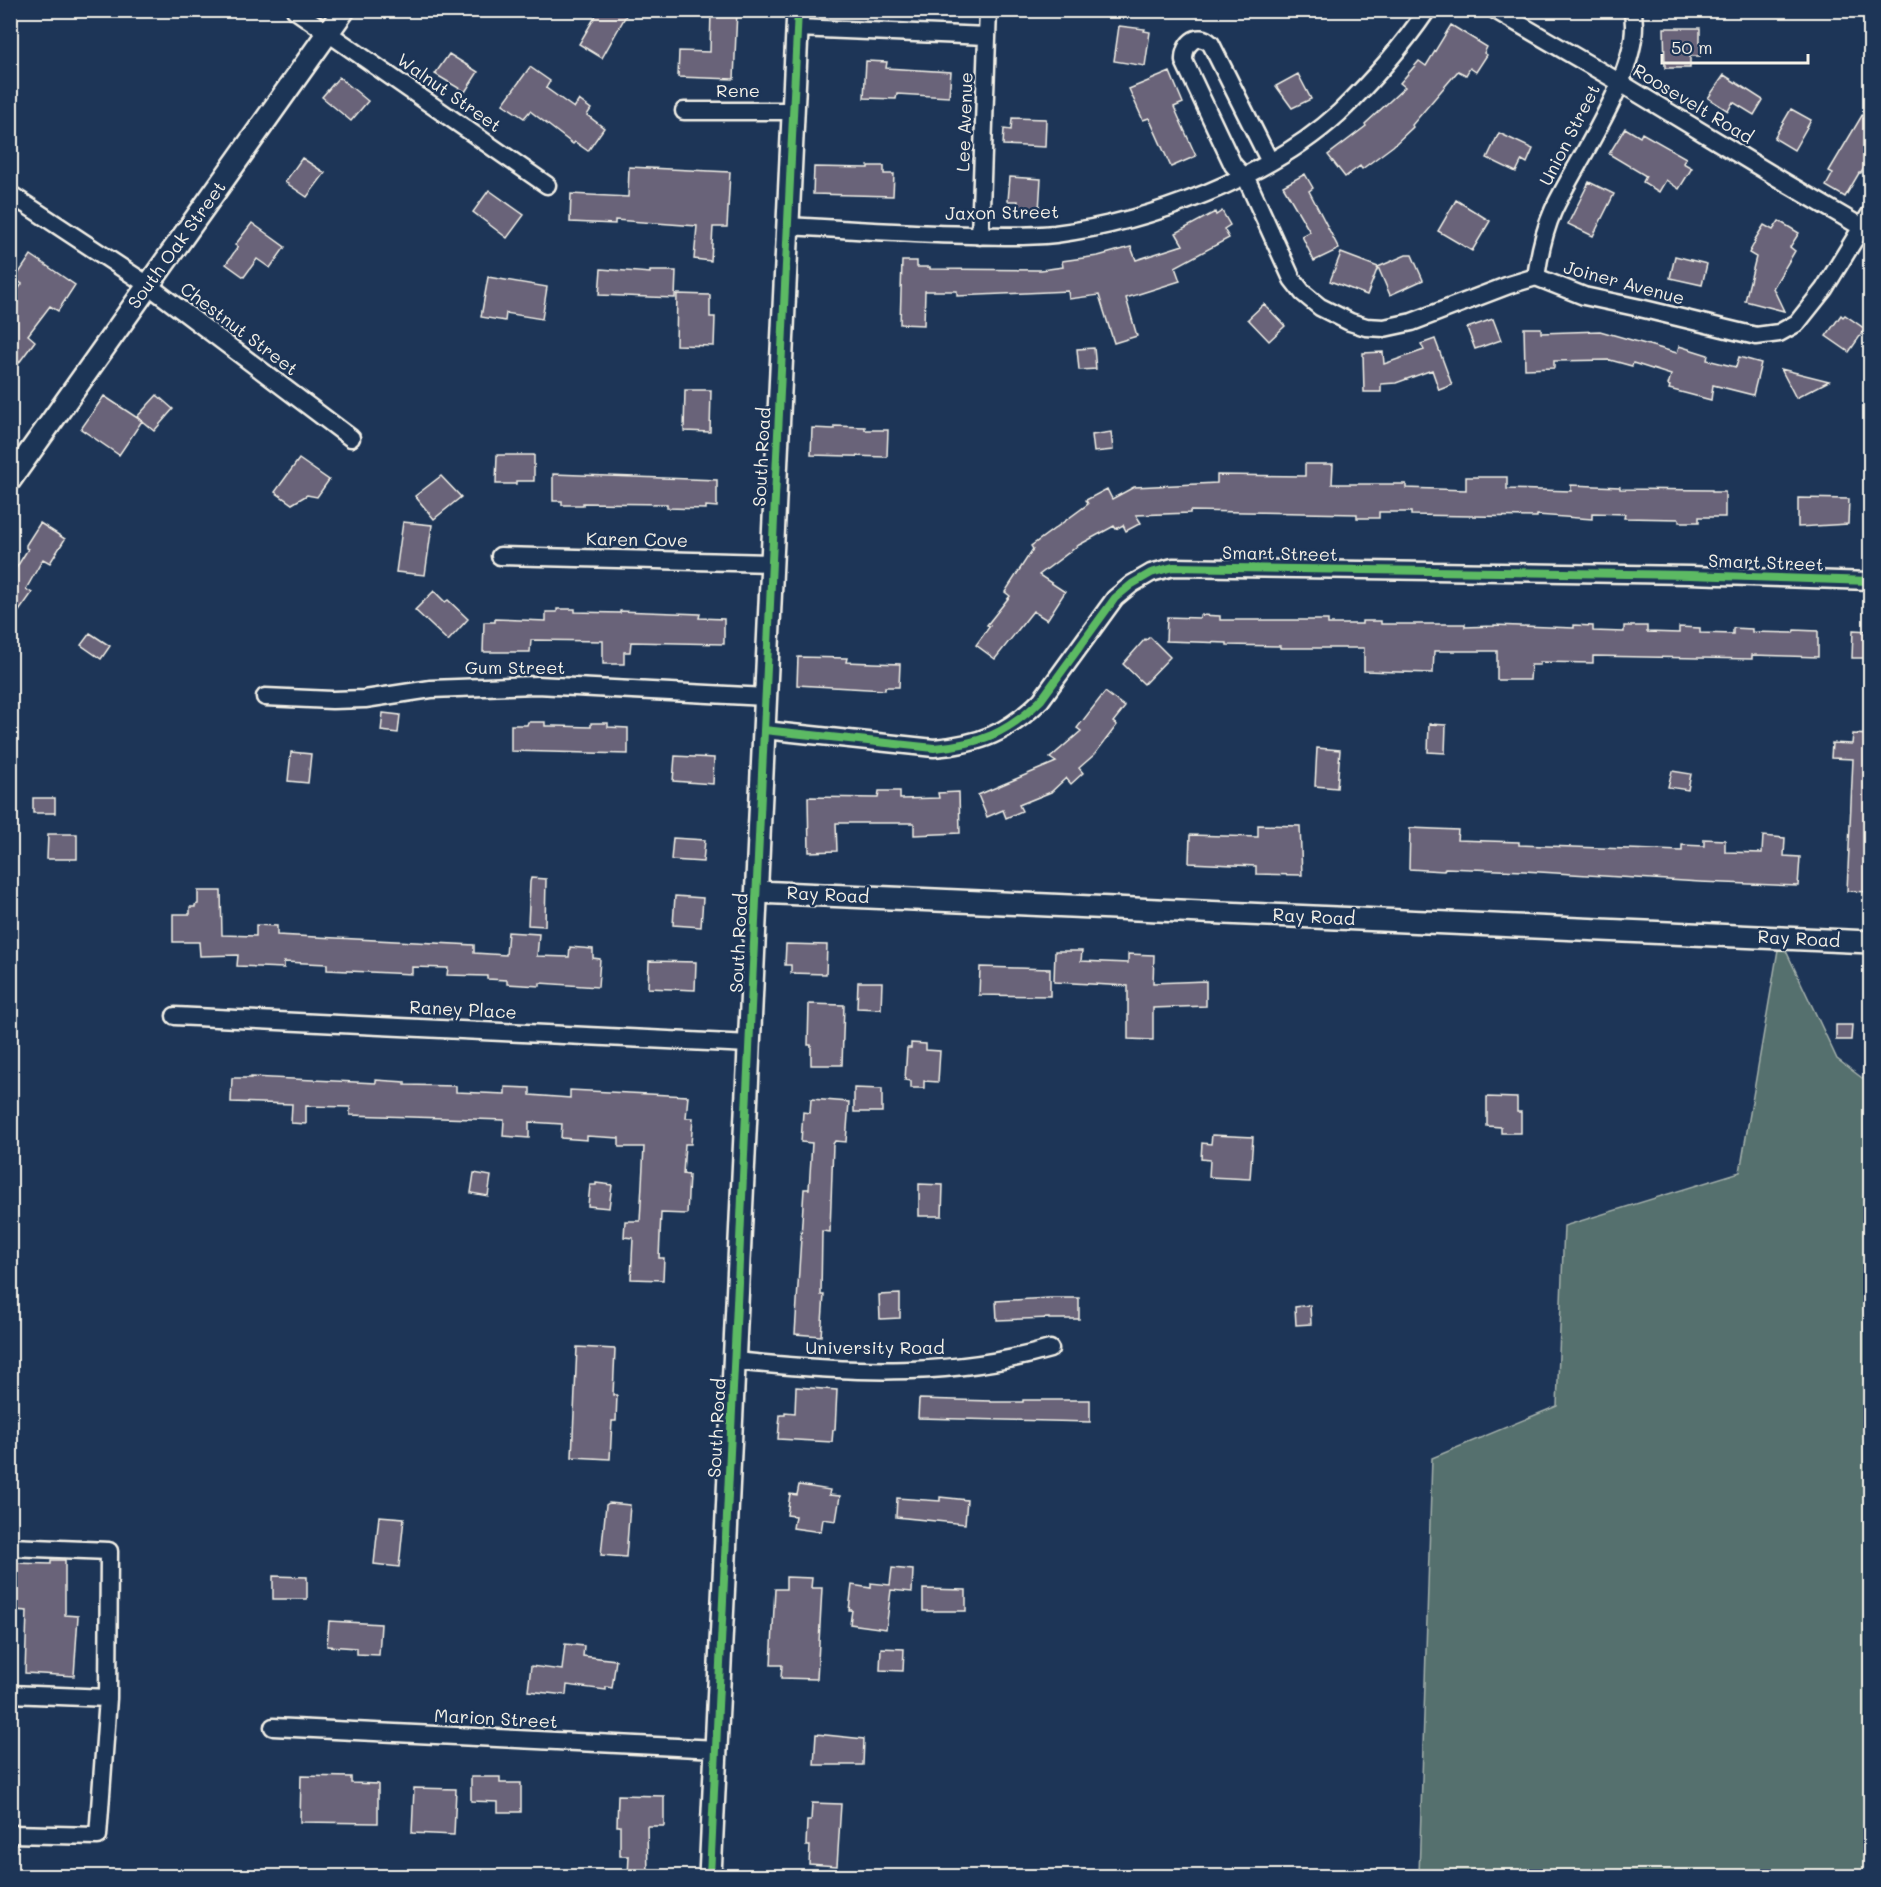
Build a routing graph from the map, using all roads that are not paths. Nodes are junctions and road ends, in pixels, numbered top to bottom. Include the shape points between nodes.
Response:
1 (295, 10) edge
2 (344, 10) edge
3 (988, 10) edge
4 (1427, 10) edge
5 (1495, 10) edge
6 (1632, 10) edge
7 (797, 19) edge
8 (328, 33) junction
9 (987, 36) junction
10 (1619, 82) junction
11 (684, 111) dead end
12 (793, 111) junction
13 (1270, 162) junction
14 (1244, 175) junction
15 (547, 185) dead end
16 (10, 194) edge
17 (1868, 224) edge
18 (788, 225) junction
19 (980, 236) junction
20 (1536, 277) junction
21 (148, 285) junction
22 (351, 438) dead end
23 (10, 480) edge
24 (500, 556) dead end
25 (772, 563) junction
26 (1870, 580) edge
27 (265, 697) dead end
28 (766, 697) junction
29 (764, 730) junction
30 (757, 892) junction
31 (1870, 942) edge
32 (175, 1016) dead end
33 (750, 1044) junction
34 (1050, 1349) dead end
35 (735, 1362) junction
36 (10, 1547) edge
37 (10, 1694) edge
38 (108, 1698) junction
39 (273, 1727) dead end
40 (717, 1749) junction
41 (10, 1834) edge
42 (710, 1876) edge

1 - 8 street, Walnut Street
2 - 8 street, South Oak Street
3 - 9 street, Lee Avenue
4 - 13 street, Jaxon Street via 1382,69 1338,114
5 - 10 street, Roosevelt Road
6 - 10 street, Union Street via 1632,52
7 - 9 street
7 - 12 street, South Road
8 - 15 street, Walnut Street
8 - 21 street, South Oak Street
9 - 19 street, Lee Avenue
10 - 17 street, Roosevelt Road via 1786,183
10 - 20 street, Union Street via 1597,132 1551,214
11 - 12 street, Rene
12 - 18 street, South Road
13 - 14 street, Jaxon Street
13 - 14 street via 1211,44 1199,38 1189,42 1183,52 1184,61 1233,165
14 - 19 street, Jaxon Street via 1157,211 1098,227 1053,234
14 - 20 street, Joiner Avenue via 1292,279 1320,307 1350,322 1384,328 1412,322
16 - 21 street, Chestnut Street
17 - 20 street, Joiner Avenue via 1797,323 1765,336 1584,296
18 - 19 street, Jaxon Street
18 - 25 street, South Road
21 - 22 street, Chestnut Street
21 - 23 street, South Oak Street
24 - 25 street, Karen Cove
25 - 28 street, South Road
26 - 29 street, Smart Street via 1173,567 1151,573 1115,598 1041,700 989,738 962,746 934,748
27 - 28 street, Gum Street via 365,699 431,689 537,685
28 - 29 street, South Road
29 - 30 street, South Road
30 - 31 street, Ray Road
30 - 33 street, South Road
32 - 33 street, Raney Place
33 - 35 street, South Road
34 - 35 street, University Road via 983,1364 932,1370 870,1371
35 - 40 street, South Road
36 - 38 street via 108,1551
37 - 38 street
38 - 41 street via 98,1836
39 - 40 street, Marion Street
40 - 42 street, South Road

